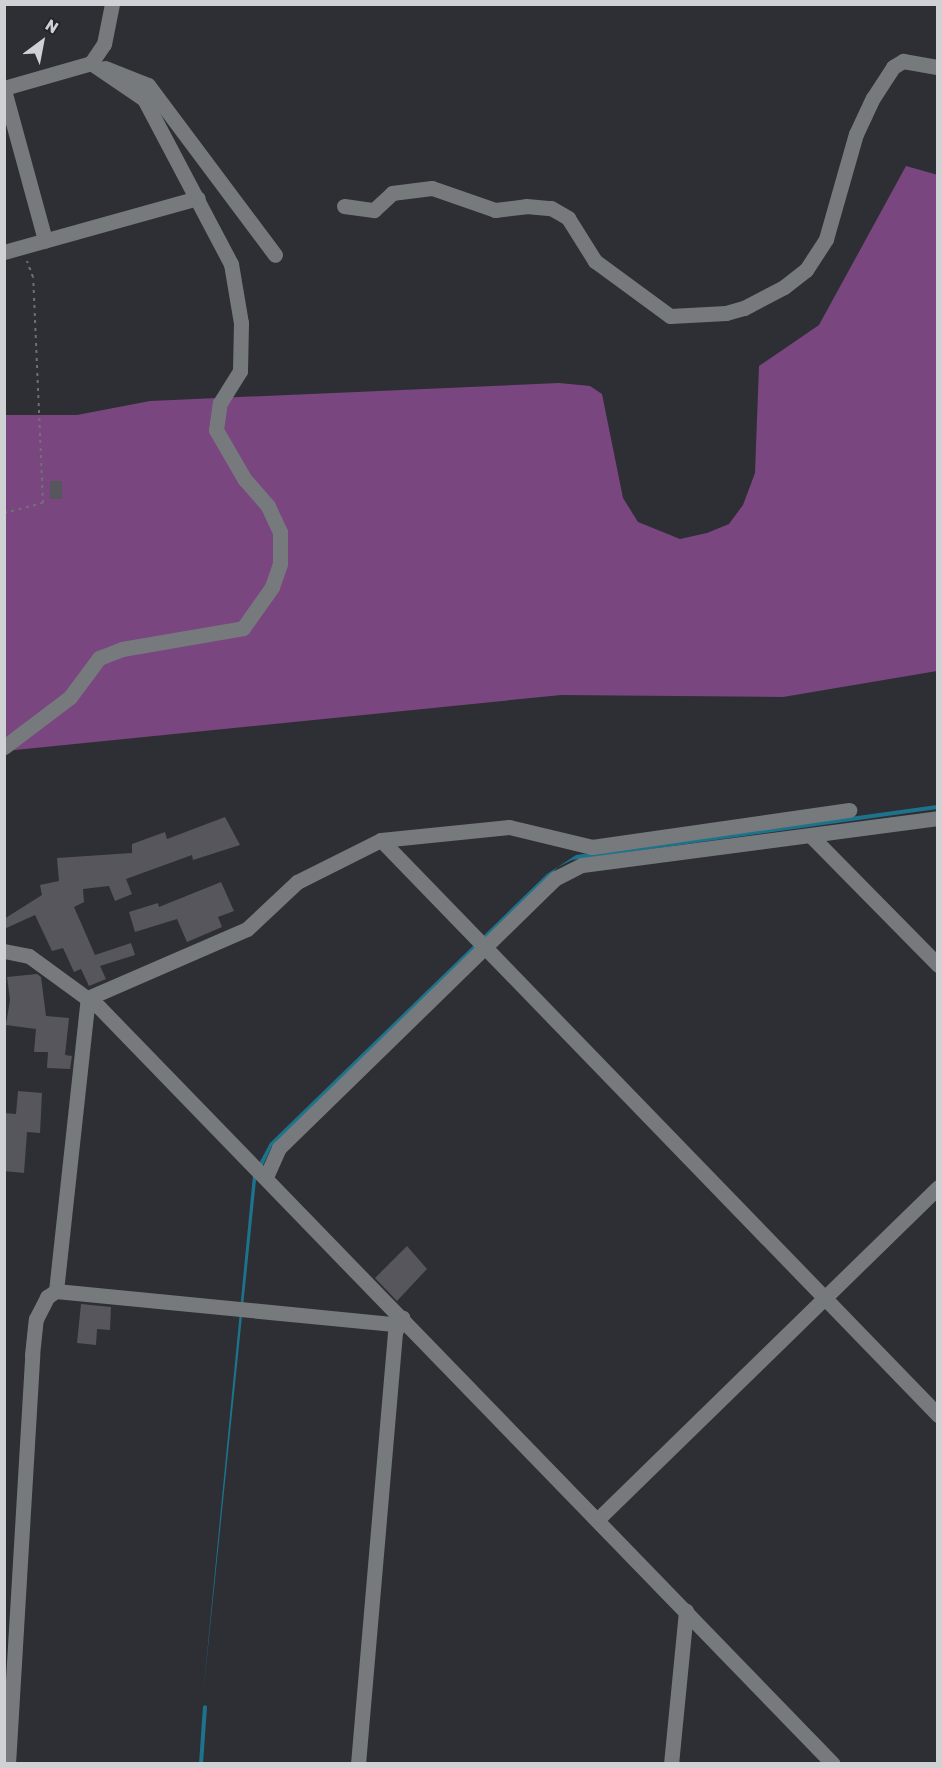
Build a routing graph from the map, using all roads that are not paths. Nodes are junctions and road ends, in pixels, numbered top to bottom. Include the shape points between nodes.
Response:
1 (112, 4) edge
2 (91, 63) junction
3 (938, 67) edge
4 (4, 89) edge
5 (198, 198) junction
6 (344, 206) dead end
7 (45, 240) junction
8 (4, 252) edge
9 (275, 255) dead end
10 (4, 747) edge
11 (849, 810) dead end
12 (938, 818) edge
13 (811, 836) junction
14 (381, 840) junction
15 (485, 948) junction
16 (4, 951) edge
17 (938, 965) edge
18 (88, 998) junction
19 (266, 1177) junction
20 (938, 1187) edge
21 (56, 1291) junction
22 (823, 1298) junction
23 (402, 1318) junction
24 (938, 1415) edge
25 (598, 1519) junction
26 (686, 1611) junction
27 (8, 1764) edge
28 (358, 1764) edge
29 (671, 1764) edge
30 (833, 1764) edge

1 - 2 street via 104,44
2 - 4 street
2 - 5 street via 144,99
2 - 9 street via 148,85
3 - 6 street via 903,61 893,67 856,134 826,239 806,270 744,308 670,316 602,268 568,218 551,208 495,210 432,188 392,194 374,210
4 - 7 street
5 - 7 street
5 - 10 street via 231,264 241,323 240,371 220,403 216,430 245,480 268,506 280,532 280,564 272,587 243,628 122,649 99,658 70,697
7 - 8 street
11 - 14 street via 592,847 509,827
12 - 13 street
13 - 15 street via 582,865 556,878
13 - 17 street
14 - 15 street
14 - 18 street via 297,882 247,928
15 - 19 street via 279,1149
15 - 22 street
16 - 18 street via 29,956
18 - 19 street
18 - 21 street
19 - 23 street
20 - 22 street
21 - 23 street via 391,1324
21 - 27 street via 47,1297 36,1319
22 - 24 street
22 - 25 street
23 - 25 street
23 - 28 street via 395,1332
25 - 26 street
26 - 29 street
26 - 30 street

